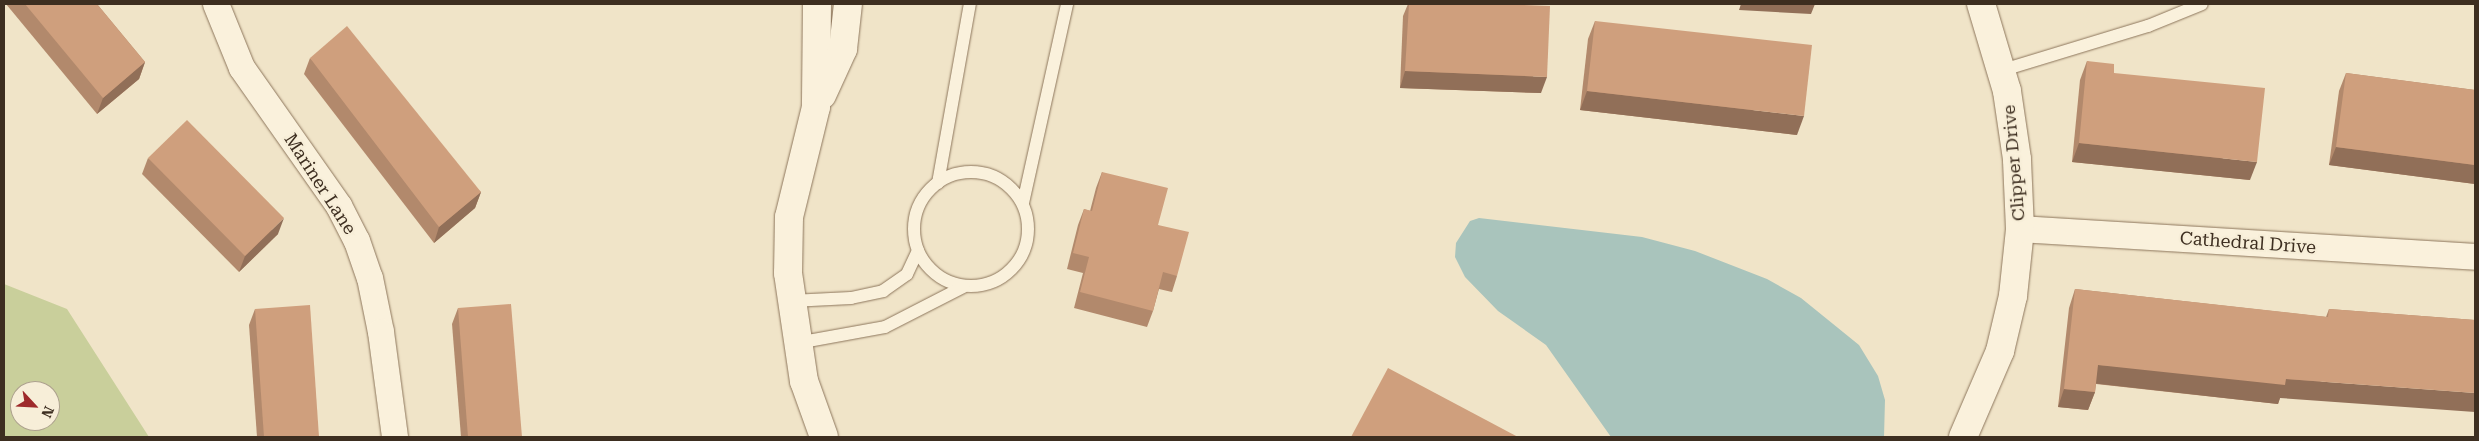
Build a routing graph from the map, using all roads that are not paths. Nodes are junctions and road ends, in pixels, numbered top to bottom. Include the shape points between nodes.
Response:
1 (216, 4) edge
2 (817, 4) edge
3 (848, 4) edge
4 (970, 4) edge
5 (1067, 4) edge
6 (1981, 4) edge
7 (2202, 4) edge
8 (2002, 70) junction
9 (816, 108) junction
10 (938, 183) junction
11 (1023, 203) junction
12 (2020, 229) junction
13 (918, 250) junction
14 (2475, 257) edge
15 (965, 286) junction
16 (791, 301) junction
17 (797, 343) junction
18 (395, 437) edge
19 (824, 437) edge
20 (1963, 437) edge

1 - 18 street, Mariner Lane via 242,68 339,206 357,241 379,323
2 - 9 street
3 - 9 street via 843,49
4 - 10 lane
5 - 11 lane
6 - 8 street, Clipper Drive
7 - 8 lane via 2148,26
8 - 12 street, Clipper Drive via 2017,159
9 - 16 street via 789,217
10 - 11 lane via 962,172 980,172 1012,188
10 - 13 lane via 919,204 914,221
11 - 15 lane via 1029,238 1022,257 1010,273 992,284
12 - 14 street, Cathedral Drive
12 - 20 street, Clipper Drive via 2014,296 2000,351
13 - 15 lane via 935,275
13 - 16 lane via 907,274 883,290 851,298
15 - 17 lane via 884,327
16 - 17 street
17 - 19 street via 804,381

